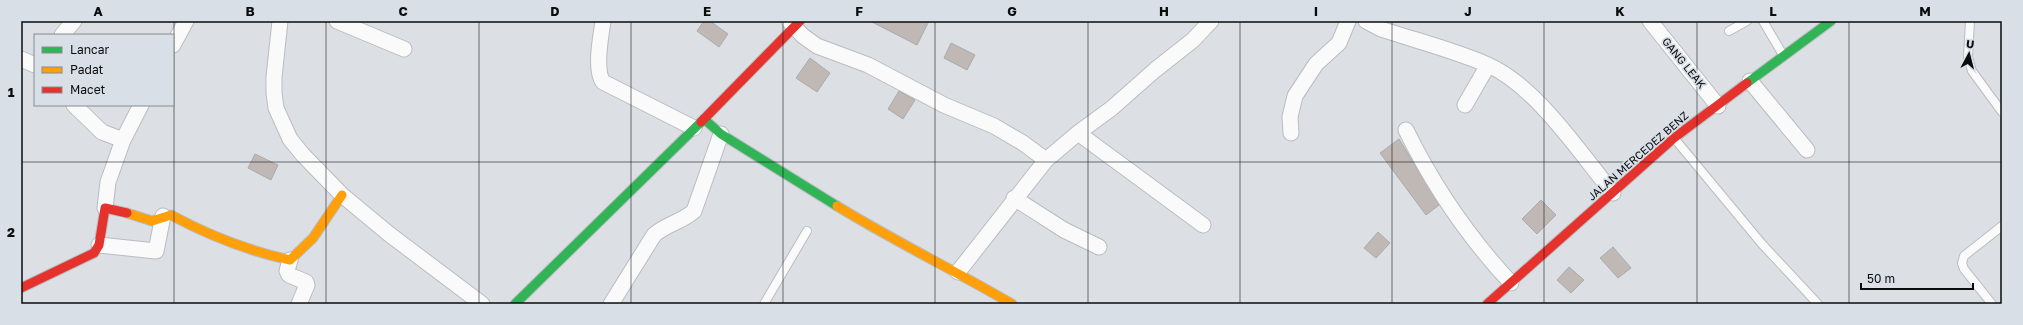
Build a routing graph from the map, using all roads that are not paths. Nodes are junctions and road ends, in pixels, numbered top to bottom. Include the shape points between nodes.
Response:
1 (74, 21) edge
2 (186, 21) edge
3 (280, 21) edge
4 (337, 21) edge
5 (604, 21) edge
6 (1211, 21) edge
7 (1348, 21) edge
8 (1366, 21) edge
9 (1650, 21) edge
10 (1747, 21) edge
11 (1763, 21) edge
12 (1831, 21) edge
13 (1970, 21) edge
14 (794, 23) edge
15 (1729, 31) dead end
16 (63, 34) edge
17 (174, 43) edge
18 (404, 49) dead end
19 (1784, 56) junction
20 (21, 59) edge
21 (34, 64) edge
22 (1488, 65) junction
23 (1750, 81) junction
24 (1465, 105) dead end
25 (75, 106) edge
26 (140, 106) edge
27 (1718, 106) junction
28 (2002, 112) edge
29 (699, 124) junction
30 (1406, 130) dead end
31 (1078, 133) junction
32 (1291, 133) dead end
33 (721, 134) junction
34 (1674, 138) junction
35 (123, 140) junction
36 (1807, 150) dead end
37 (1046, 160) junction
38 (1613, 193) junction
39 (342, 195) junction
40 (1014, 198) junction
41 (105, 208) junction
42 (163, 216) junction
43 (1203, 225) dead end
44 (2002, 226) edge
45 (807, 231) dead end
46 (99, 245) junction
47 (1099, 247) dead end
48 (290, 260) junction
49 (958, 272) junction
50 (1511, 283) junction
51 (21, 288) edge
52 (1496, 296) junction
53 (299, 304) edge
54 (482, 304) edge
55 (515, 304) edge
56 (611, 304) edge
57 (764, 304) edge
58 (1012, 304) edge
59 (1488, 304) edge
60 (1504, 304) edge
61 (1818, 304) edge
62 (1992, 304) edge

1 - 16 street
2 - 17 street
3 - 39 street via 274,77 276,108 290,139
4 - 18 street
5 - 29 street via 599,65 603,82
6 - 31 street via 1193,40
7 - 32 street via 1339,43 1316,64 1295,96 1290,117
8 - 22 street via 1381,29
9 - 27 street, GANG LEAK
10 - 15 lane
11 - 19 lane
12 - 19 street, JALAN MERCEDEZ BENZ
13 - 28 lane via 1968,57 1972,71
14 - 29 street
14 - 37 street via 803,36 817,46 868,65 944,105 994,126
19 - 23 street, JALAN MERCEDEZ BENZ
20 - 21 street
22 - 24 street
22 - 38 street via 1512,80 1539,103
23 - 27 street, JALAN MERCEDEZ BENZ
23 - 36 street
25 - 35 street via 102,132
26 - 35 street
27 - 34 street, JALAN MERCEDEZ BENZ
29 - 33 street
29 - 55 street
30 - 50 street via 1457,217
31 - 37 street
31 - 43 street
33 - 49 street via 877,231
33 - 56 street via 694,211 654,235
34 - 38 street, JALAN MERCEDEZ BENZ
34 - 61 lane via 1762,244
35 - 41 street via 108,182
37 - 40 street
38 - 50 street, JALAN MERCEDEZ BENZ
39 - 48 street via 313,238
39 - 54 street
40 - 47 street via 1064,230
40 - 49 street
41 - 42 street via 152,221
41 - 46 street
42 - 46 street via 156,251
42 - 48 street via 174,216 264,254
44 - 62 lane via 1964,256 1962,263
45 - 57 lane
46 - 51 street via 90,256
48 - 53 street via 287,271 289,275 306,282 307,285
49 - 58 street
50 - 52 street, JALAN MERCEDEZ BENZ
52 - 59 street, JALAN MERCEDEZ BENZ
52 - 60 lane

